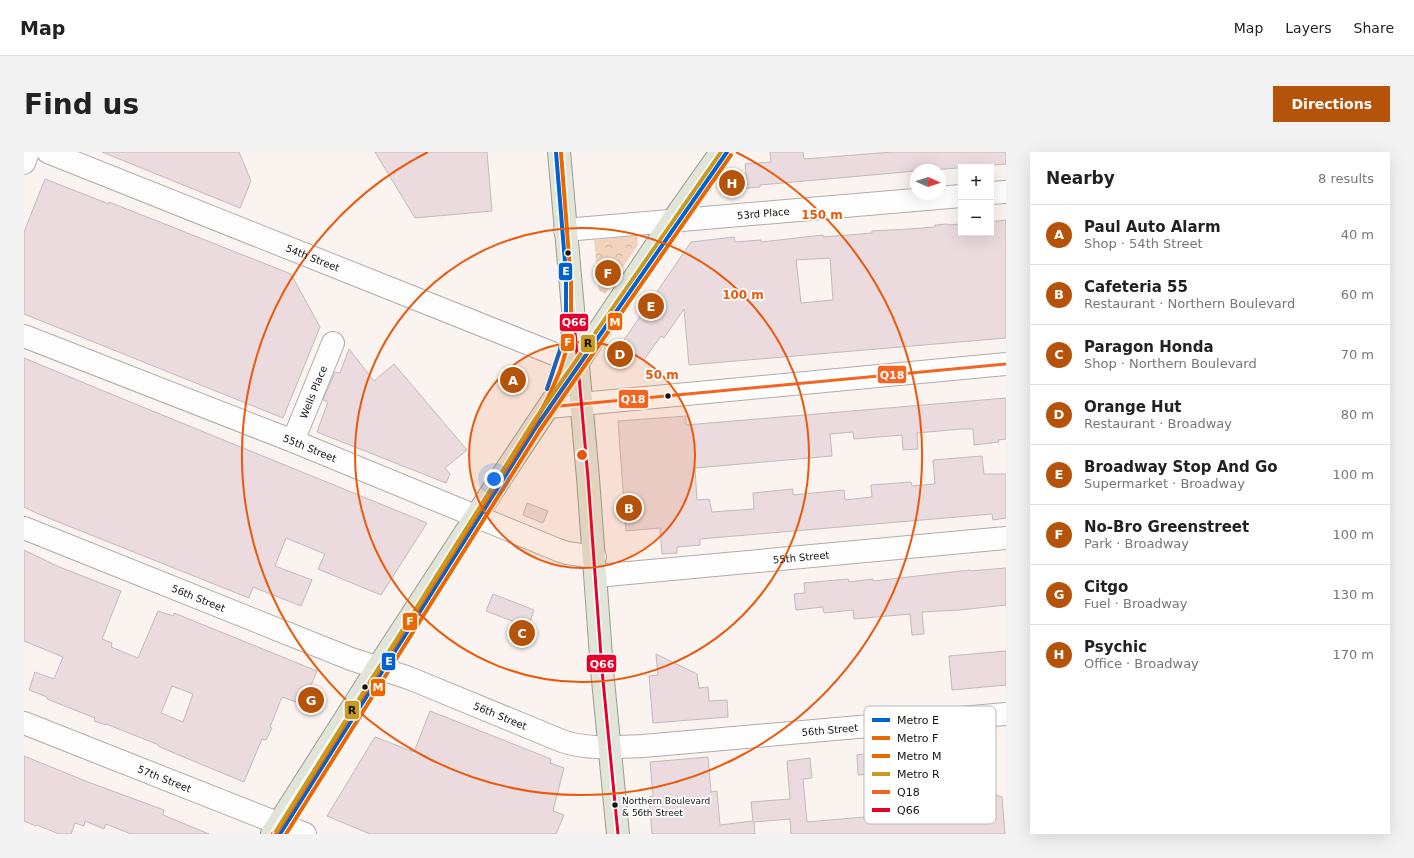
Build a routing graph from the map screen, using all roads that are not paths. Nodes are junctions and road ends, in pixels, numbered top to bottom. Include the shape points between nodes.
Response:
1 (28, 152) edge
2 (48, 152) edge
3 (559, 152) edge
4 (721, 152) edge
5 (24, 163) edge
6 (1006, 192) edge
7 (994, 193) edge
8 (958, 196) edge
9 (673, 220) junction
10 (565, 230) junction
11 (24, 336) edge
12 (333, 343) dead end
13 (577, 364) junction
14 (1006, 364) edge
15 (581, 404) junction
16 (549, 406) junction
17 (293, 441) junction
18 (475, 517) junction
19 (24, 528) edge
20 (1006, 538) edge
21 (596, 567) junction
22 (378, 667) junction
23 (1006, 714) edge
24 (996, 715) edge
25 (24, 723) edge
26 (864, 726) edge
27 (610, 748) junction
28 (276, 829) edge
29 (305, 834) edge
30 (618, 834) edge

1 - 5 street
2 - 13 street, 54th Street
3 - 10 main road
4 - 9 main road
6 - 7 street
8 - 9 street, 53rd Place
9 - 10 street, 53rd Place
9 - 13 main road
10 - 13 main road
11 - 17 street, 55th Street
12 - 17 street, Wells Place
13 - 15 main road
13 - 16 main road
14 - 15 street
15 - 16 street
15 - 21 main road
16 - 18 main road
17 - 18 street, 55th Street
18 - 21 street, 55th Street
18 - 22 main road
19 - 22 street, 56th Street via 351,659
20 - 21 street, 55th Street
21 - 27 main road
22 - 27 street, 56th Street via 566,743 582,747
22 - 28 main road
23 - 24 street, 56th Street
25 - 28 street, 57th Street
26 - 27 street, 56th Street
27 - 30 main road
28 - 29 street, 57th Street

